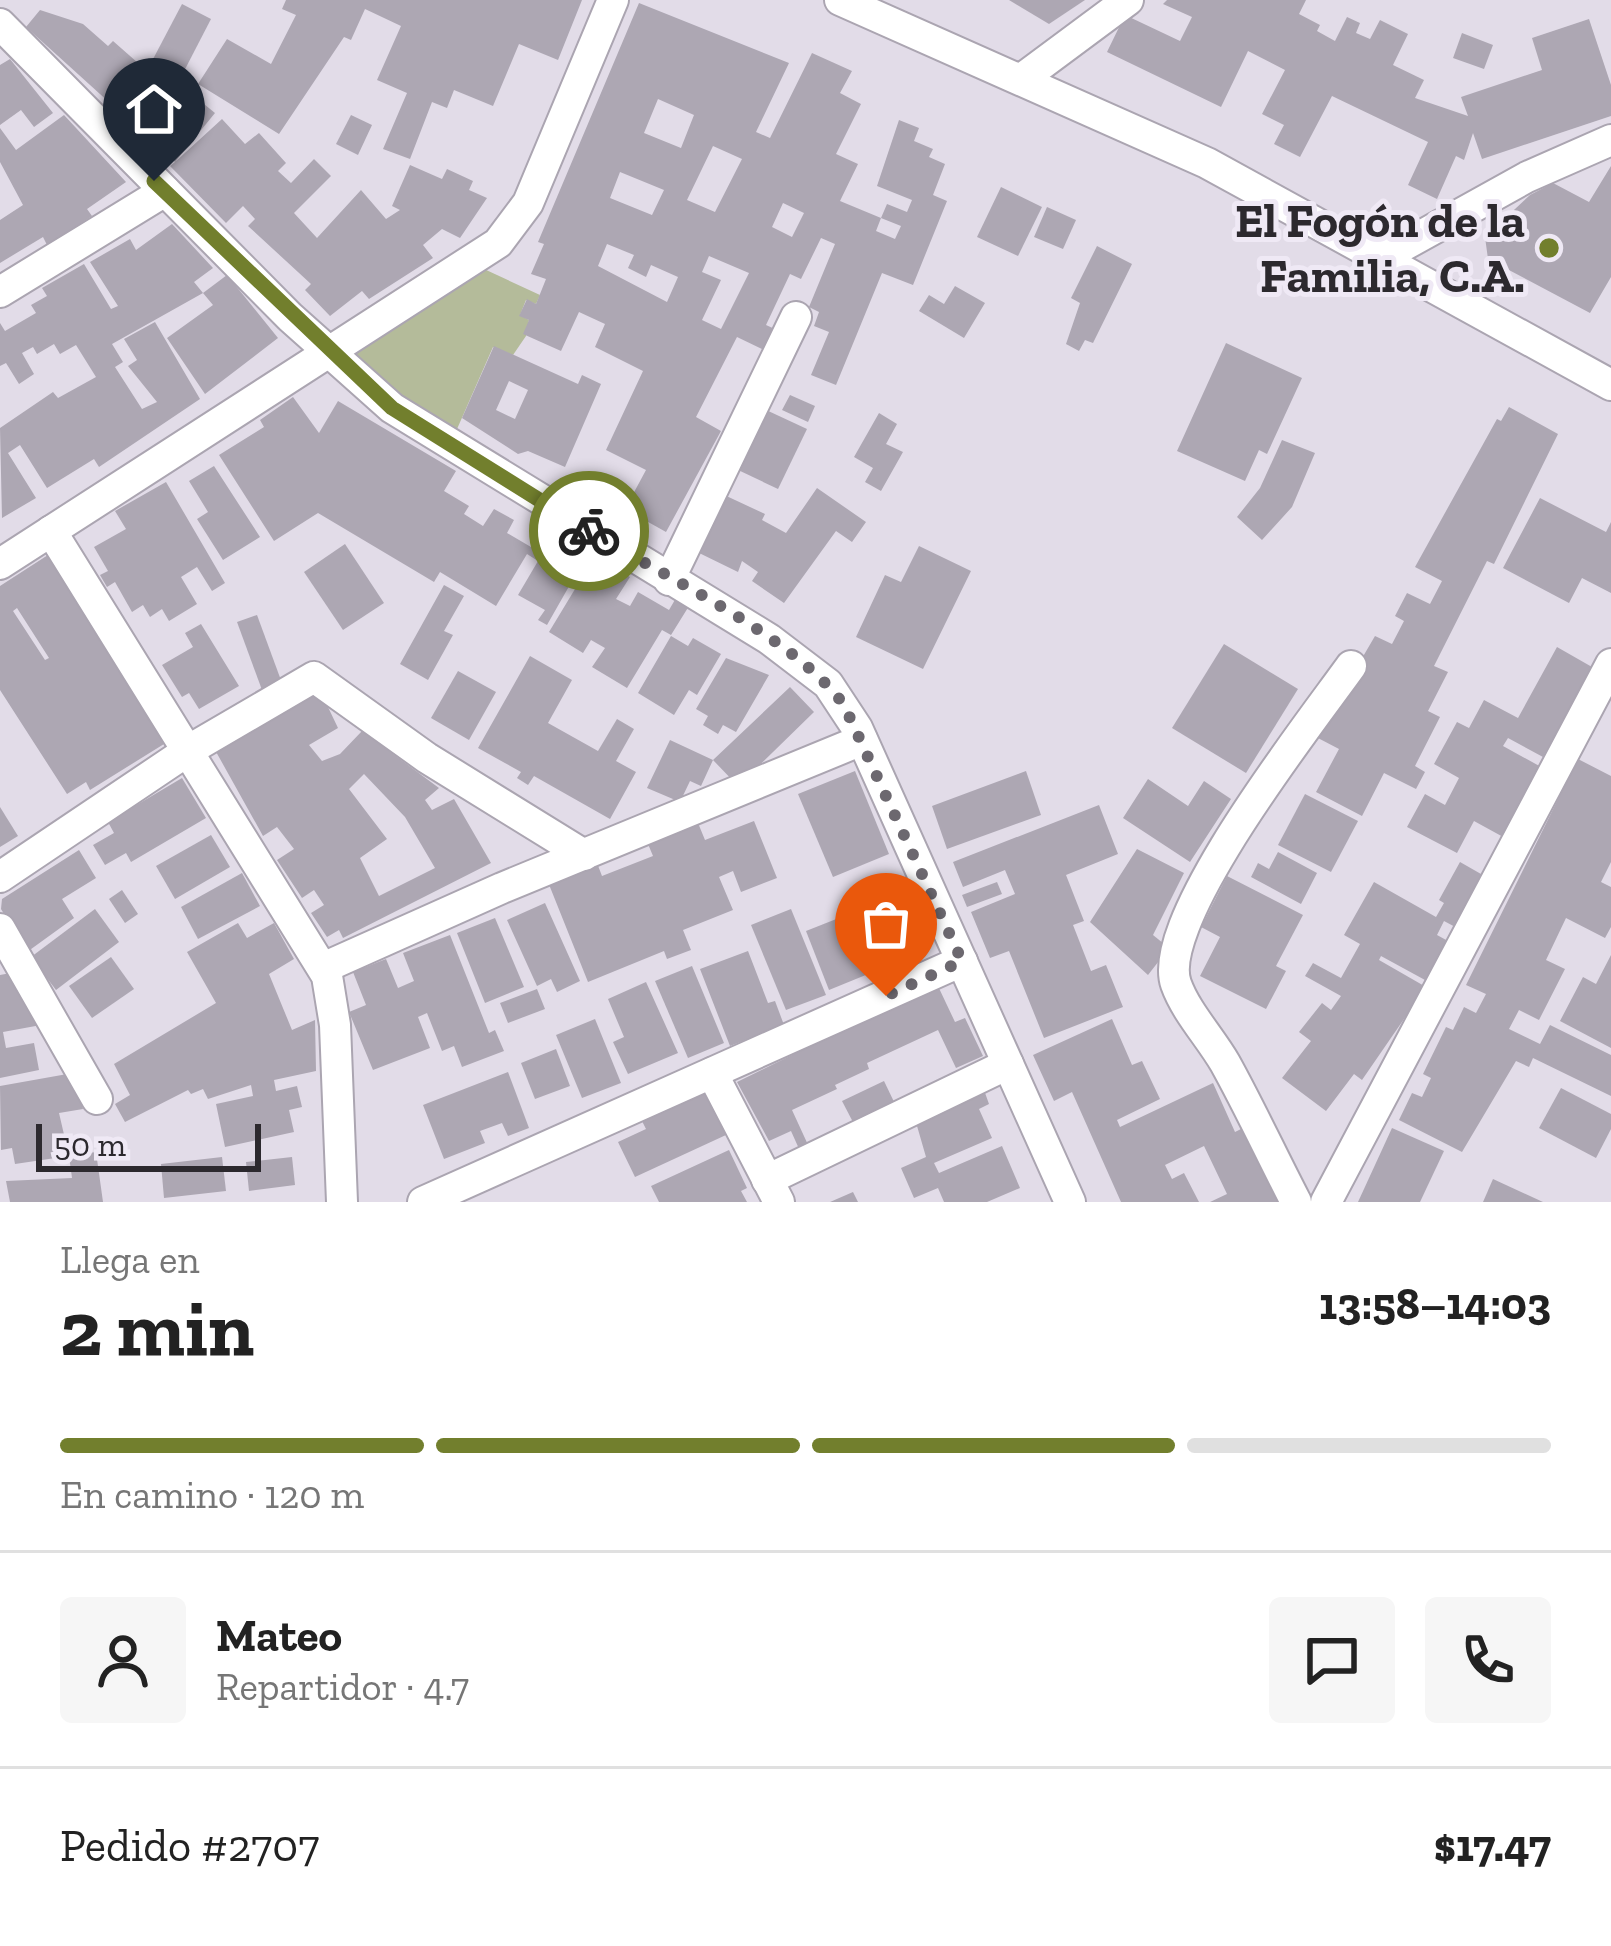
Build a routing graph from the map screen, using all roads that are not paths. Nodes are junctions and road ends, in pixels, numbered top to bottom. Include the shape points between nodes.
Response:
1 (613, 0) edge
2 (841, 0) edge
3 (1128, 0) edge
4 (4, 34) edge
5 (1023, 78) junction
6 (1611, 140) edge
7 (165, 191) junction
8 (1381, 258) junction
9 (0, 292) edge
10 (796, 317) dead end
11 (329, 353) junction
12 (1611, 385) edge
13 (51, 531) junction
14 (0, 564) edge
15 (669, 580) junction
16 (1611, 664) edge
17 (1351, 666) dead end
18 (862, 740) junction
19 (189, 750) junction
20 (584, 856) junction
21 (0, 877) edge
22 (0, 929) edge
23 (962, 961) junction
24 (323, 968) junction
25 (1008, 1064) junction
26 (712, 1073) junction
27 (97, 1099) dead end
28 (773, 1191) edge
29 (342, 1202) edge
30 (423, 1202) edge
31 (1070, 1202) edge
32 (1296, 1202) edge
33 (1326, 1202) edge

1 - 11 street via 514,226 471,263
2 - 5 street
3 - 5 street
4 - 7 street
5 - 8 street via 1207,163
6 - 8 street via 1527,176
7 - 9 street
7 - 11 street
8 - 12 street
10 - 15 street
11 - 13 street
11 - 15 street via 392,408
13 - 14 street
13 - 19 street
15 - 18 street via 804,663 828,684
16 - 33 street
17 - 32 street via 1209,875 1174,970
18 - 20 street
18 - 23 street
19 - 20 street via 319,677 427,758
19 - 21 street
19 - 24 street
20 - 24 street
22 - 27 street
23 - 25 street
23 - 26 street
24 - 29 street via 335,1025
25 - 28 street
25 - 31 street
26 - 28 street
26 - 30 street

